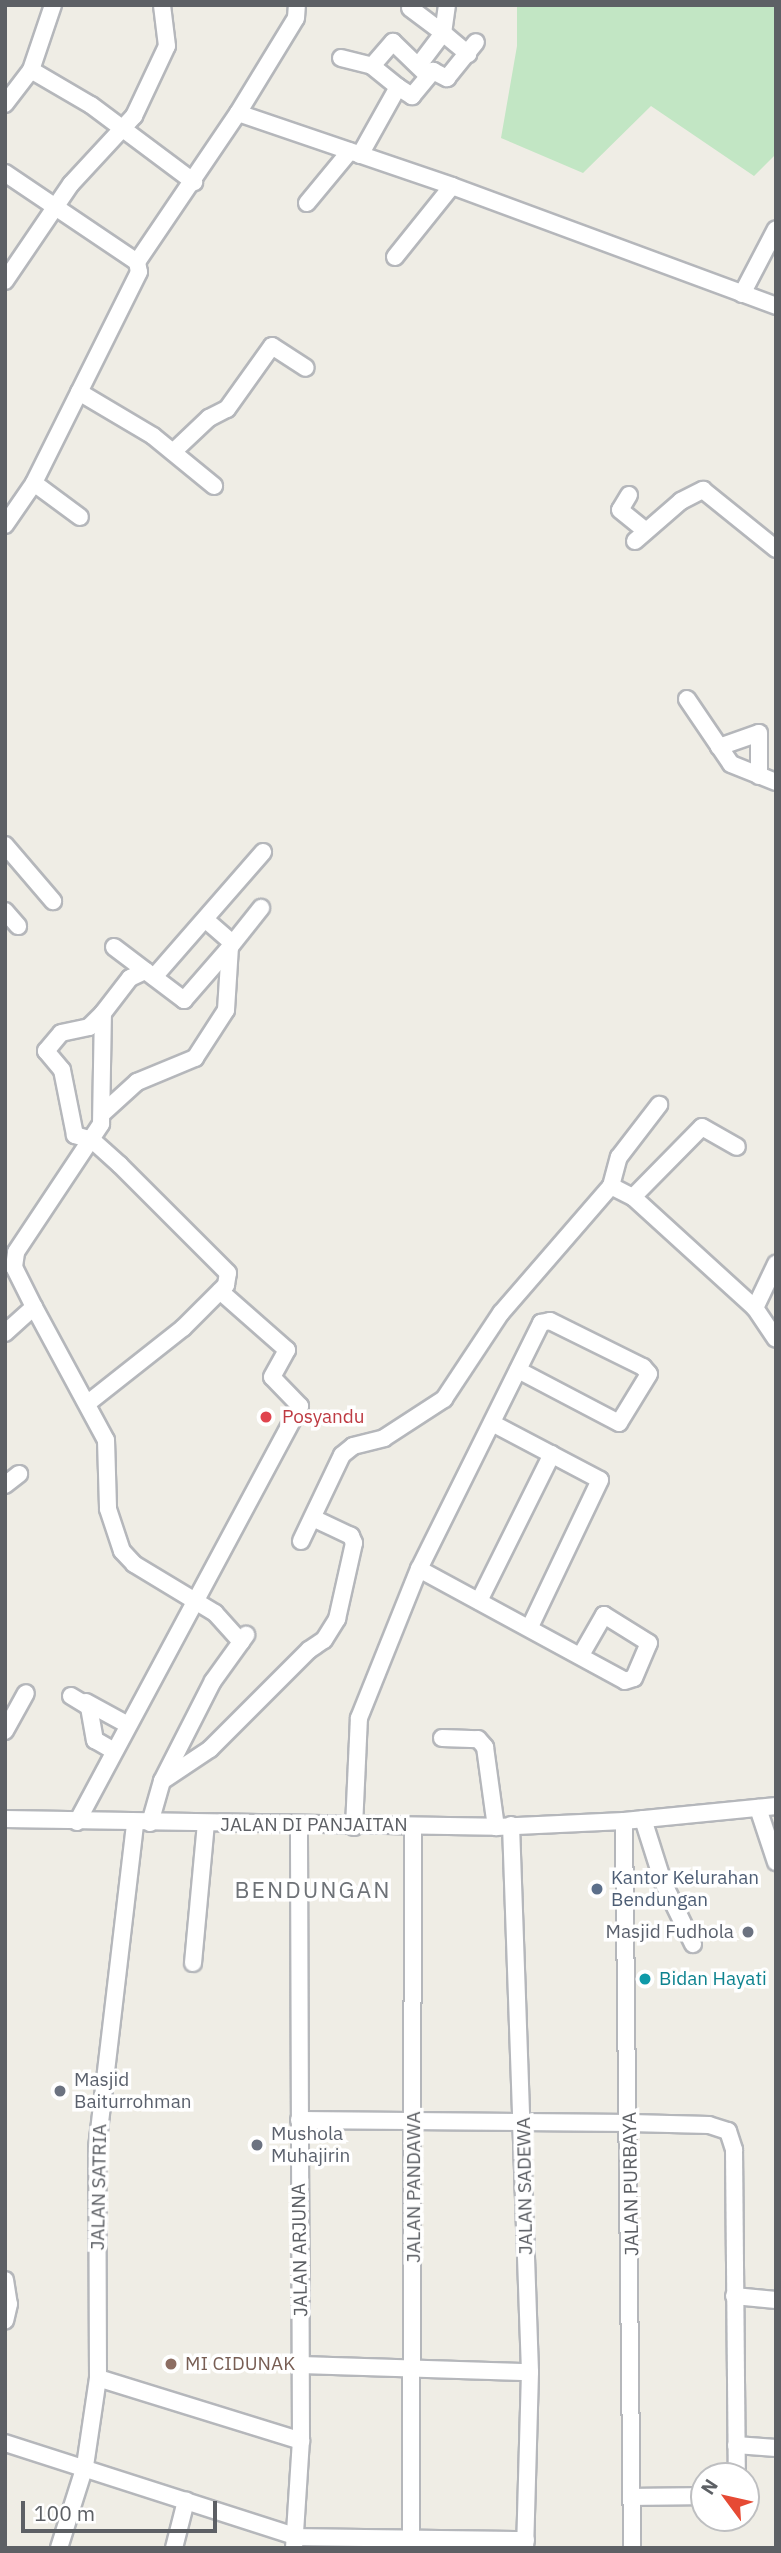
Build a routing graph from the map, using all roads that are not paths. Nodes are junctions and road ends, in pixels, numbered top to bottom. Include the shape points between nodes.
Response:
1 (53, 5) edge
2 (162, 5) edge
3 (297, 5) edge
4 (447, 5) edge
5 (410, 8) dead end
6 (443, 33) junction
7 (341, 58) dead end
8 (372, 66) junction
9 (31, 70) junction
10 (423, 71) junction
11 (398, 87) junction
12 (5, 104) edge
13 (238, 113) junction
14 (122, 129) junction
15 (355, 153) junction
16 (5, 173) edge
17 (194, 182) junction
18 (453, 186) junction
19 (307, 203) dead end
20 (57, 206) junction
21 (776, 229) edge
22 (396, 257) dead end
23 (137, 262) junction
24 (5, 281) edge
25 (742, 294) junction
26 (776, 306) edge
27 (306, 368) dead end
28 (79, 392) junction
29 (173, 452) junction
30 (34, 483) junction
31 (214, 486) dead end
32 (629, 495) dead end
33 (12, 500) edge
34 (80, 517) dead end
35 (5, 525) edge
36 (776, 549) edge
37 (687, 699) dead end
38 (719, 747) junction
39 (759, 776) junction
40 (776, 782) edge
41 (5, 845) edge
42 (263, 852) dead end
43 (53, 901) dead end
44 (261, 908) dead end
45 (5, 911) edge
46 (206, 920) junction
47 (18, 926) dead end
48 (231, 945) junction
49 (114, 947) dead end
50 (149, 974) junction
51 (103, 1013) junction
52 (659, 1105) dead end
53 (104, 1112) junction
54 (92, 1140) junction
55 (737, 1147) dead end
56 (611, 1186) junction
57 (633, 1197) junction
58 (776, 1264) edge
59 (220, 1291) junction
60 (34, 1307) junction
61 (755, 1308) junction
62 (5, 1334) edge
63 (776, 1339) edge
64 (518, 1370) junction
65 (88, 1403) junction
66 (492, 1423) junction
67 (552, 1454) junction
68 (19, 1474) dead end
69 (5, 1485) edge
70 (313, 1518) junction
71 (301, 1541) dead end
72 (419, 1569) junction
73 (195, 1600) junction
74 (478, 1601) junction
75 (530, 1627) junction
76 (581, 1655) junction
77 (26, 1693) dead end
78 (128, 1725) junction
79 (5, 1731) edge
80 (442, 1738) dead end
81 (114, 1751) junction
82 (162, 1781) junction
83 (776, 1806) edge
84 (758, 1808) junction
85 (5, 1819) edge
86 (643, 1819) junction
87 (624, 1821) junction
88 (77, 1822) junction
89 (142, 1823) junction
90 (206, 1824) junction
91 (299, 1825) junction
92 (413, 1826) junction
93 (503, 1826) junction
94 (354, 1827) junction
95 (776, 1862) edge
96 (693, 1944) dead end
97 (193, 1963) dead end
98 (414, 2118) junction
99 (299, 2120) junction
100 (524, 2120) junction
101 (630, 2123) junction
102 (5, 2280) edge
103 (734, 2296) junction
104 (776, 2300) edge
105 (5, 2321) edge
106 (301, 2365) junction
107 (414, 2370) junction
108 (530, 2372) junction
109 (98, 2378) junction
110 (302, 2441) junction
111 (5, 2443) edge
112 (736, 2445) junction
113 (776, 2448) edge
114 (737, 2462) edge
115 (85, 2466) junction
116 (690, 2496) edge
117 (635, 2497) junction
118 (186, 2501) junction
119 (296, 2542) edge
120 (525, 2544) edge
121 (411, 2545) edge
122 (59, 2548) edge
123 (174, 2548) edge
124 (632, 2548) edge

1 - 9 street
2 - 14 street via 168,32 163,61
3 - 13 street via 296,19
4 - 6 street
5 - 6 street
6 - 10 street
6 - 10 street via 472,48 447,78
7 - 8 street
8 - 10 street via 393,42
8 - 11 street
9 - 12 street
9 - 14 street
10 - 11 street via 412,96
11 - 15 street
13 - 15 street
13 - 17 street
14 - 17 street
14 - 20 street via 83,169
15 - 18 street
15 - 19 street
16 - 20 street
17 - 23 street
18 - 22 street
18 - 25 street
20 - 23 street
20 - 24 street
21 - 25 street
23 - 28 street via 137,278 105,332
25 - 26 street
27 - 29 street via 272,346 226,409 209,418
28 - 29 street
28 - 30 street
29 - 31 street
30 - 33 street
30 - 34 street
32 - 36 street via 620,510 641,536 681,501 708,491
33 - 35 street
37 - 38 street
38 - 39 street via 731,764
38 - 39 street via 759,733
39 - 40 street
41 - 43 street
42 - 46 street
44 - 48 street
45 - 47 street
46 - 48 street
46 - 50 street
48 - 50 street via 186,999
48 - 53 street via 226,1010 195,1058 137,1082
49 - 50 street
50 - 51 street via 130,978
51 - 53 street
51 - 54 street via 89,1027 61,1033 46,1051 62,1070 75,1135
52 - 56 street via 619,1157
53 - 54 street
54 - 59 street via 228,1273
54 - 60 street via 13,1257 15,1273
55 - 57 street via 702,1127
56 - 57 street
56 - 70 street via 501,1313 444,1398 384,1438 353,1446 342,1455
57 - 61 street
58 - 61 street
59 - 65 street via 183,1328
59 - 73 street via 287,1350 272,1377 300,1406
60 - 62 street
60 - 65 street
61 - 63 street
64 - 64 street via 538,1327 547,1320 649,1374 619,1423
64 - 66 street
65 - 73 street via 108,1448 107,1509 115,1538 134,1564
66 - 67 street
66 - 72 street
67 - 74 street
67 - 75 street via 598,1476 600,1484
68 - 69 street
70 - 71 street
70 - 82 street via 353,1539 337,1619 324,1640 209,1749
72 - 74 street
72 - 94 street via 359,1717
73 - 78 street
73 - 82 street, JALAN SATRIA via 244,1637 202,1702
74 - 75 street
75 - 76 street
76 - 76 street via 630,1681 649,1643 604,1615
77 - 79 street
78 - 81 street
78 - 81 street via 78,1699 92,1735
80 - 93 street, JALAN SADEWA via 478,1739 485,1747
81 - 88 street
82 - 89 street, JALAN SATRIA
83 - 84 street, JALAN DI PANJAITAN
84 - 86 street, JALAN DI PANJAITAN
84 - 95 street
85 - 88 street, JALAN DI PANJAITAN
86 - 87 street, JALAN DI PANJAITAN
86 - 96 street via 663,1882
87 - 93 street, JALAN DI PANJAITAN
87 - 101 street, JALAN PURBAYA
88 - 89 street, JALAN DI PANJAITAN
89 - 90 street, JALAN DI PANJAITAN
89 - 109 street, JALAN SATRIA via 97,2148
90 - 91 street, JALAN DI PANJAITAN
90 - 97 street
91 - 94 street, JALAN DI PANJAITAN
91 - 99 street, JALAN ARJUNA
92 - 93 street, JALAN DI PANJAITAN
92 - 94 street, JALAN DI PANJAITAN
92 - 98 street, JALAN PANDAWA
93 - 100 street, JALAN SADEWA
98 - 99 street
98 - 100 street
98 - 107 street, JALAN PANDAWA
99 - 106 street, JALAN ARJUNA
100 - 101 street
100 - 108 street, JALAN SADEWA
101 - 103 street via 721,2127 732,2137
101 - 117 street, JALAN PURBAYA
102 - 105 street via 9,2304
103 - 104 street
103 - 112 street
106 - 107 street
106 - 110 street, JALAN ARJUNA
107 - 108 street
107 - 121 street, JALAN PANDAWA
108 - 120 street, JALAN SADEWA
109 - 110 street
109 - 115 street, JALAN SATRIA
110 - 119 street, JALAN ARJUNA
111 - 115 street
112 - 113 street
112 - 114 street
115 - 118 street
115 - 122 street, JALAN SATRIA
116 - 117 street
117 - 124 street, JALAN PURBAYA
118 - 119 street
118 - 123 street
119 - 121 street
120 - 121 street

